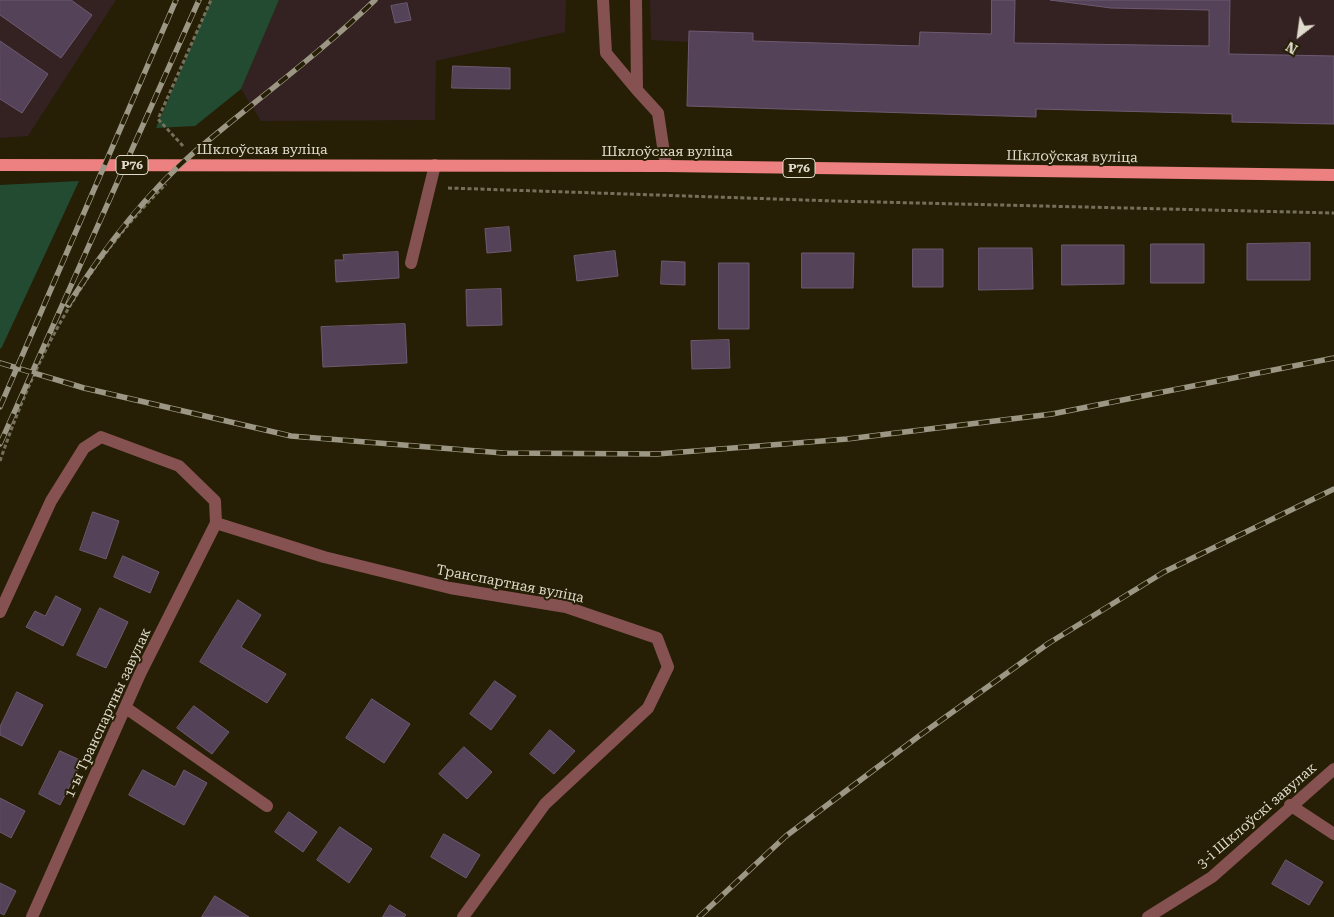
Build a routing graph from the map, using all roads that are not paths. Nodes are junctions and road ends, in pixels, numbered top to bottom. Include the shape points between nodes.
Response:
1 (603, 0) edge
2 (636, 0) edge
3 (637, 90) junction
4 (0, 165) edge
5 (435, 165) junction
6 (666, 166) junction
7 (1334, 175) edge
8 (411, 263) dead end
9 (216, 523) junction
10 (0, 612) edge
11 (126, 708) junction
12 (1334, 768) edge
13 (267, 806) dead end
14 (1290, 806) junction
15 (1334, 834) edge
16 (32, 917) edge
17 (464, 917) edge
18 (1148, 917) edge

1 - 3 street via 606,52
2 - 3 street
3 - 6 street via 658,113
4 - 5 main road, Шклоўская вуліца / Р76
5 - 6 main road, Шклоўская вуліца / Р76
5 - 8 street
6 - 7 main road, Шклоўская вуліца / Р76
9 - 10 street via 215,501 179,466 101,437 84,448 51,501
9 - 11 street, 1-ы Транспартны завулак
9 - 17 street, Транспартная вуліца via 324,557 450,588 566,607 656,638 668,667 648,708 545,804
11 - 13 street
11 - 16 street, 1-ы Транспартны завулак
12 - 14 street, 3-і Шклоўскі завулак
14 - 15 street
14 - 18 street, 3-і Шклоўскі завулак via 1212,877

